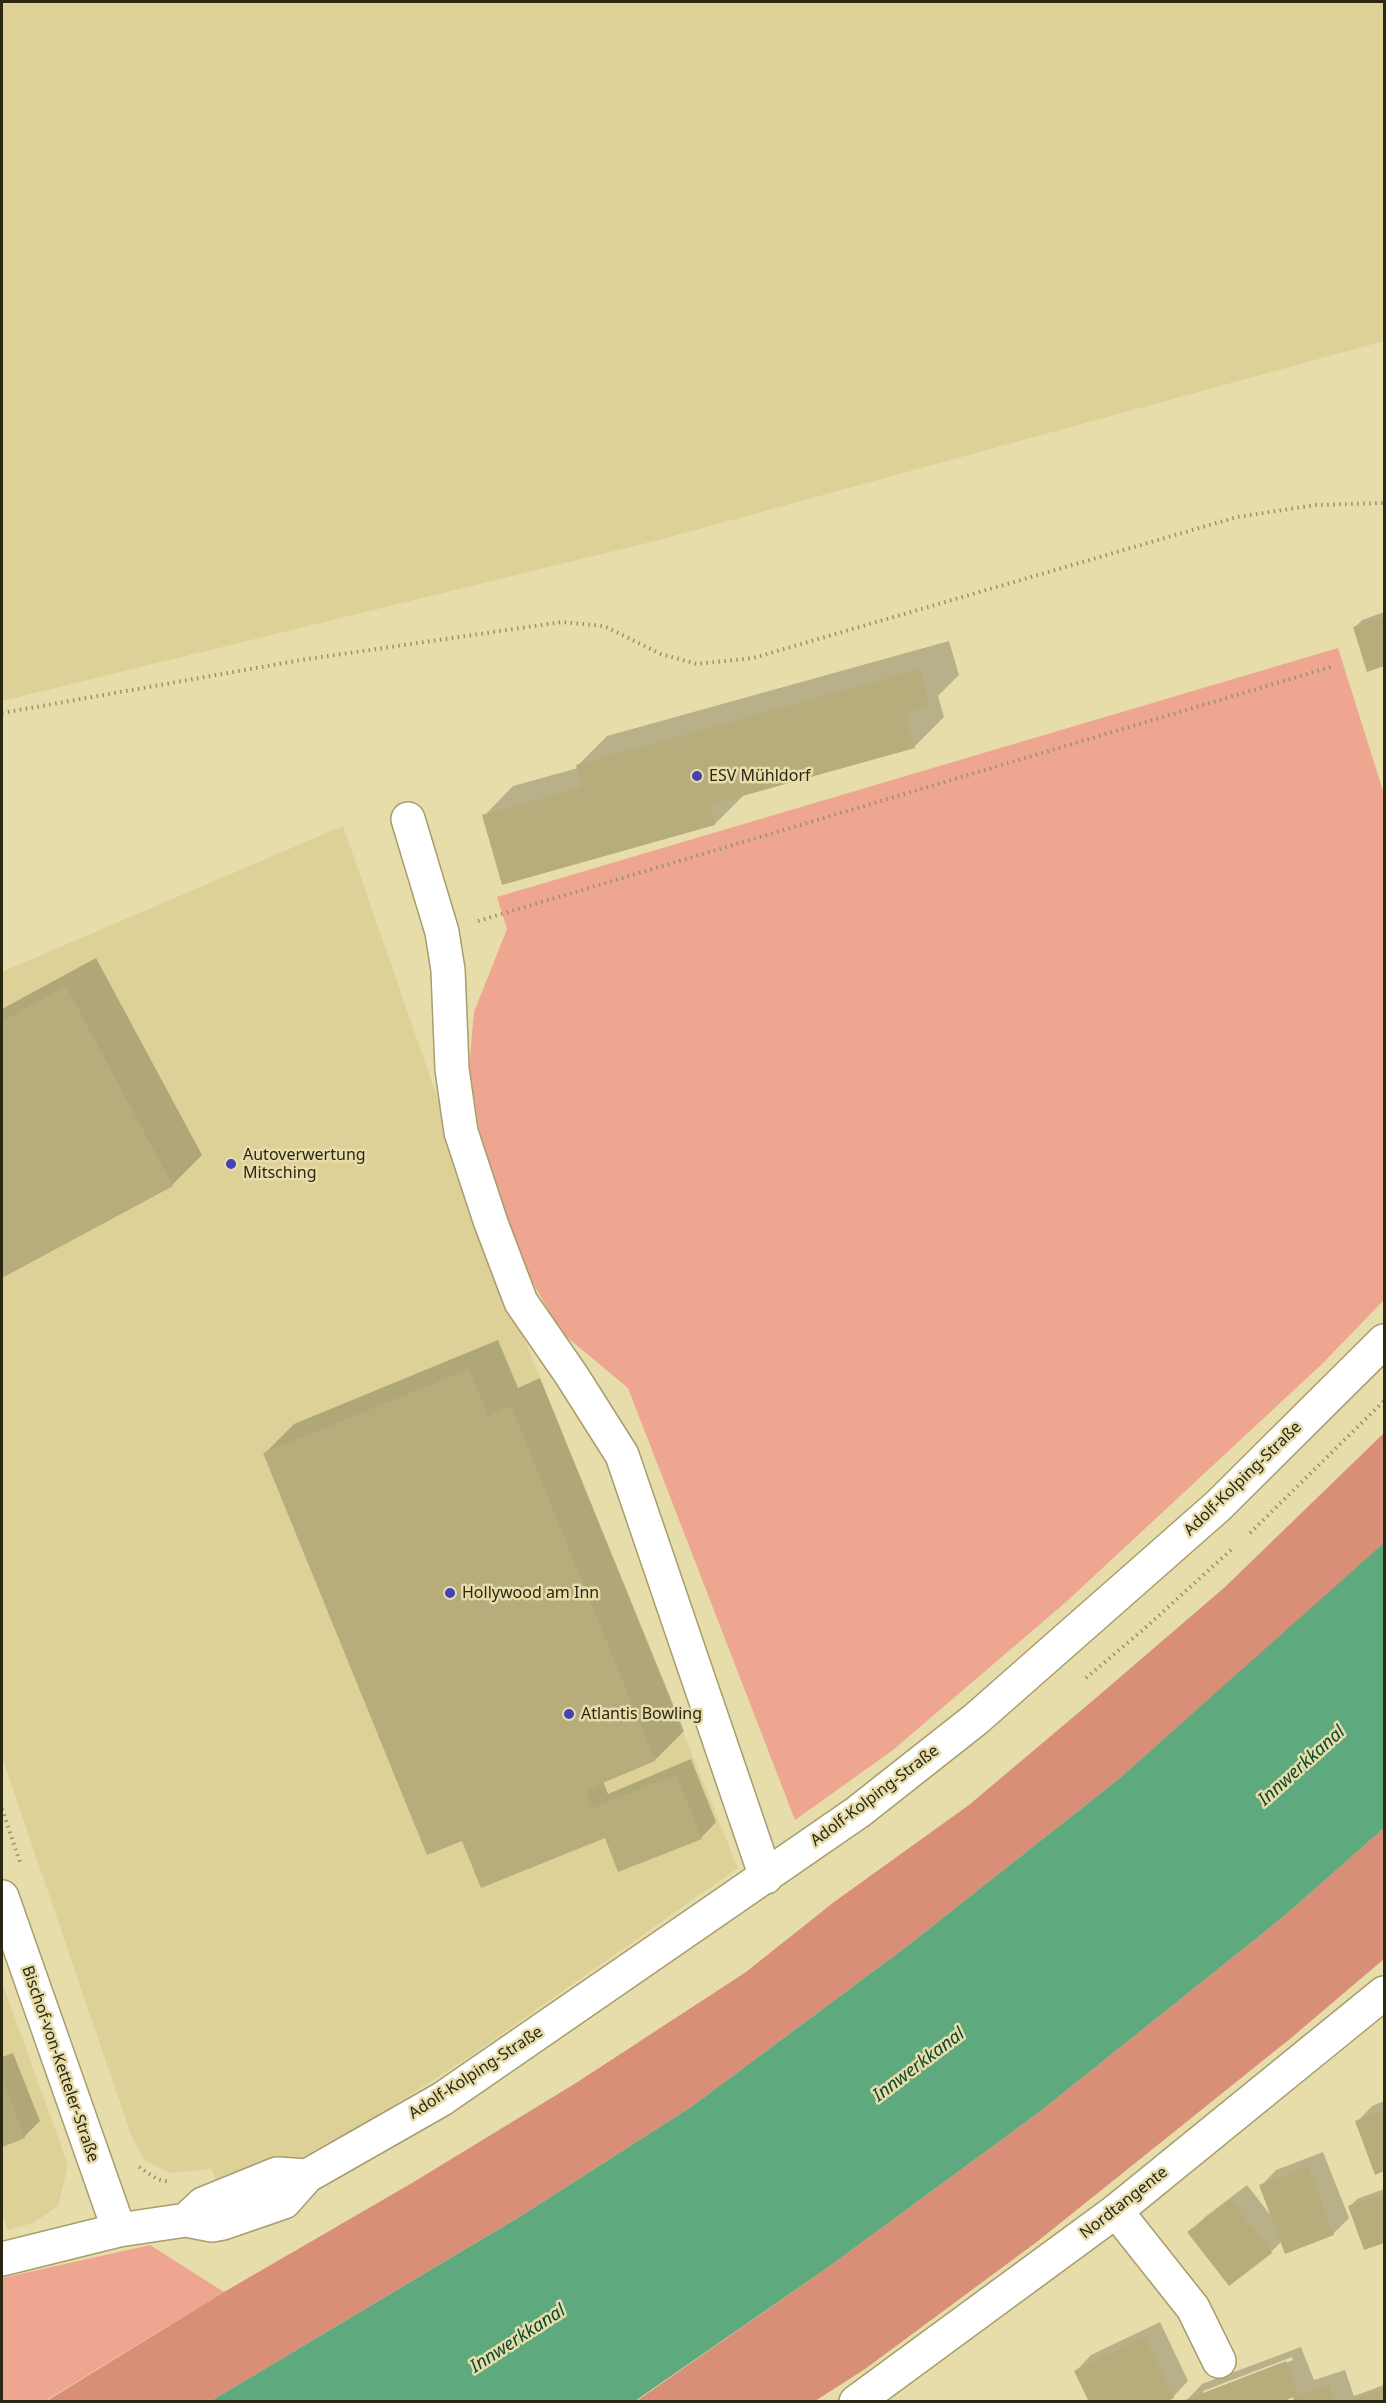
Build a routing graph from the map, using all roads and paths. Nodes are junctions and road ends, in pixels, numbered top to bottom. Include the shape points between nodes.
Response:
1 (1384, 503) edge
2 (1334, 666) dead end
3 (2, 713) edge
4 (408, 819) dead end
5 (442, 932) junction
6 (1384, 1341) edge
7 (2, 1809) edge
8 (766, 1876) junction
9 (13, 1886) edge
10 (1384, 1994) edge
11 (135, 2164) dead end
12 (307, 2176) junction
13 (214, 2199) junction
14 (1116, 2211) junction
15 (186, 2220) junction
16 (119, 2230) junction
17 (2, 2259) edge
18 (1219, 2361) dead end
19 (856, 2402) edge

1 - 3 path via 1316,505 1237,517 753,658 697,664 661,654 604,626 562,622 301,660
2 - 5 path
4 - 5 street
5 - 8 street via 448,970 452,1069 461,1132 491,1223 521,1302 622,1455
6 - 8 street, Adolf-Kolping-Straße via 1218,1506 976,1719 858,1812
7 - 9 path
8 - 12 street, Adolf-Kolping-Straße via 442,2099
9 - 16 street, Bischof-von-Ketteler-Straße
10 - 14 street, Nordtangente
11 - 13 path via 170,2183 204,2176
12 - 13 street via 277,2174
12 - 15 street, Adolf-Kolping-Straße via 284,2202 212,2225
13 - 15 street
14 - 18 street via 1192,2308
14 - 19 street, Nordtangente
15 - 16 street, Adolf-Kolping-Straße
16 - 17 street, Adolf-Kolping-Straße

